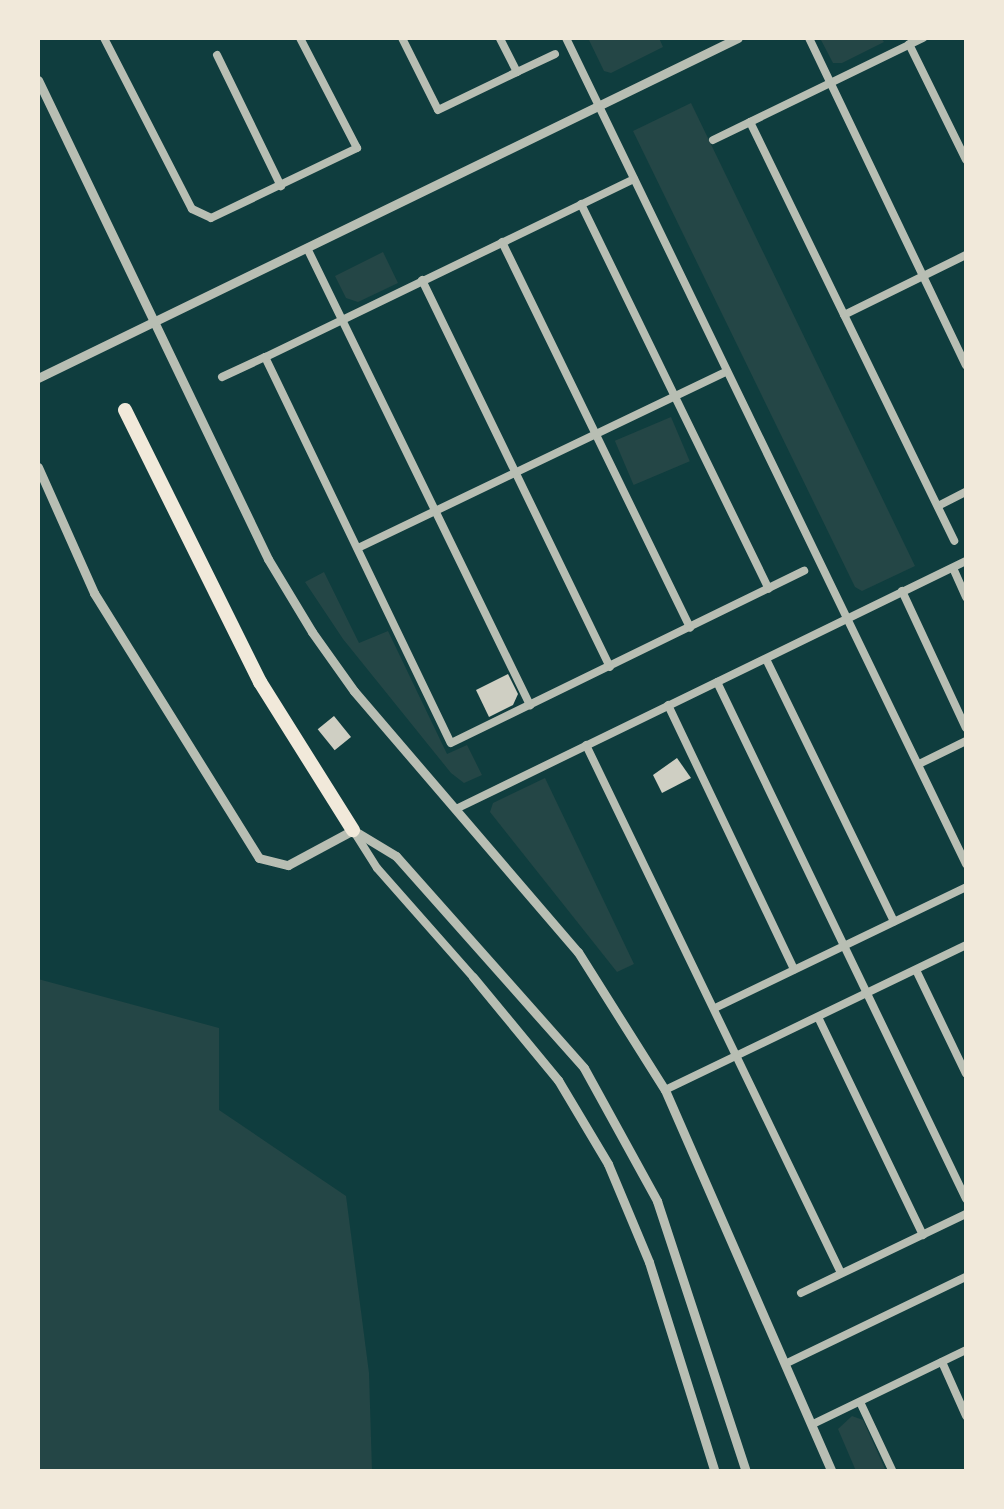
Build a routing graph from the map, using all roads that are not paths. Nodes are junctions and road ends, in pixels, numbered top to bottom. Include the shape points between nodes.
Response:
1 (104, 38) edge
2 (300, 38) edge
3 (402, 38) edge
4 (500, 38) edge
5 (566, 38) edge
6 (738, 38) edge
7 (809, 38) edge
8 (923, 38) edge
9 (910, 44) junction
10 (217, 54) dead end
11 (555, 54) dead end
12 (517, 72) junction
13 (38, 80) edge
14 (831, 82) junction
15 (598, 105) junction
16 (750, 122) junction
17 (712, 140) dead end
18 (966, 160) edge
19 (634, 179) junction
20 (281, 186) junction
21 (581, 204) junction
22 (502, 242) junction
23 (307, 248) junction
24 (966, 255) edge
25 (924, 276) junction
26 (422, 280) junction
27 (844, 314) junction
28 (342, 319) junction
29 (156, 322) junction
30 (265, 357) junction
31 (966, 365) edge
32 (727, 371) junction
33 (222, 377) dead end
34 (38, 378) edge
35 (674, 396) junction
36 (125, 410) dead end
37 (595, 436) junction
38 (38, 467) edge
39 (516, 474) junction
40 (966, 492) edge
41 (938, 506) junction
42 (437, 511) junction
43 (954, 540) dead end
44 (358, 548) junction
45 (966, 561) edge
46 (953, 568) junction
47 (804, 572) dead end
48 (769, 589) junction
49 (902, 591) junction
50 (966, 596) edge
51 (847, 618) junction
52 (690, 628) junction
53 (766, 659) junction
54 (610, 666) junction
55 (717, 682) junction
56 (668, 705) junction
57 (530, 706) junction
58 (966, 728) edge
59 (966, 742) edge
60 (586, 745) junction
61 (919, 764) junction
62 (458, 808) junction
63 (353, 830) junction
64 (966, 864) edge
65 (966, 887) edge
66 (894, 922) junction
67 (844, 945) junction
68 (966, 946) edge
69 (794, 969) junction
70 (916, 970) junction
71 (474, 977) joint
72 (868, 993) junction
73 (715, 1008) junction
74 (818, 1017) junction
75 (738, 1055) junction
76 (966, 1074) edge
77 (666, 1090) junction
78 (966, 1199) edge
79 (966, 1214) edge
80 (923, 1235) junction
81 (842, 1273) junction
82 (966, 1276) edge
83 (801, 1293) dead end
84 (966, 1350) edge
85 (942, 1362) junction
86 (787, 1363) junction
87 (860, 1402) junction
88 (966, 1416) edge
89 (813, 1424) junction
90 (716, 1472) edge
91 (746, 1472) edge
92 (832, 1472) edge
93 (893, 1472) edge

1 - 20 street via 192,209 211,218
2 - 20 street via 358,148
3 - 12 street via 438,110
4 - 12 street
5 - 15 street
6 - 15 street
7 - 14 street
8 - 9 street
9 - 14 street
9 - 18 street
10 - 20 street
11 - 12 street
13 - 29 street
14 - 16 street
14 - 25 street
15 - 19 street
15 - 23 street
16 - 17 street
16 - 27 street
19 - 21 street
19 - 32 street
21 - 22 street
21 - 35 street
22 - 26 street
22 - 37 street
23 - 28 street
23 - 29 street
24 - 25 street
25 - 27 street
25 - 31 street
26 - 28 street
26 - 39 street
27 - 41 street
28 - 30 street
28 - 42 street
29 - 34 street
29 - 62 street via 268,559 312,632 354,691
30 - 33 street
30 - 44 street
32 - 35 street
32 - 51 street
35 - 37 street
35 - 48 street
36 - 63 highway via 260,682
37 - 39 street
37 - 52 street
38 - 63 street via 94,593 245,842 272,866 288,865
39 - 42 street
39 - 54 street
40 - 41 street
41 - 43 street
42 - 44 street
42 - 57 street
44 - 57 street via 451,742
45 - 46 street
46 - 49 street
46 - 50 street
47 - 48 street
48 - 52 street
49 - 51 street
49 - 58 street
51 - 53 street
51 - 61 street
52 - 54 street
53 - 55 street
53 - 66 street
54 - 57 street
55 - 56 street
55 - 67 street
56 - 60 street
56 - 69 street
59 - 61 street
60 - 62 street
60 - 73 street
61 - 64 street
62 - 77 street via 578,952
63 - 71 street via 377,868
63 - 91 street via 396,856 512,980 612,1110 657,1201
65 - 66 street
66 - 67 street
67 - 69 street
67 - 72 street
68 - 70 street
69 - 73 street
70 - 72 street
70 - 76 street
71 - 90 street via 558,1080 608,1164 649,1262
72 - 74 street
72 - 78 street
73 - 75 street
74 - 75 street
74 - 80 street
75 - 77 street
75 - 81 street
77 - 86 street
79 - 80 street
80 - 81 street
81 - 83 street
82 - 86 street
84 - 85 street
85 - 87 street
85 - 88 street
86 - 89 street
87 - 89 street
87 - 93 street
89 - 92 street

